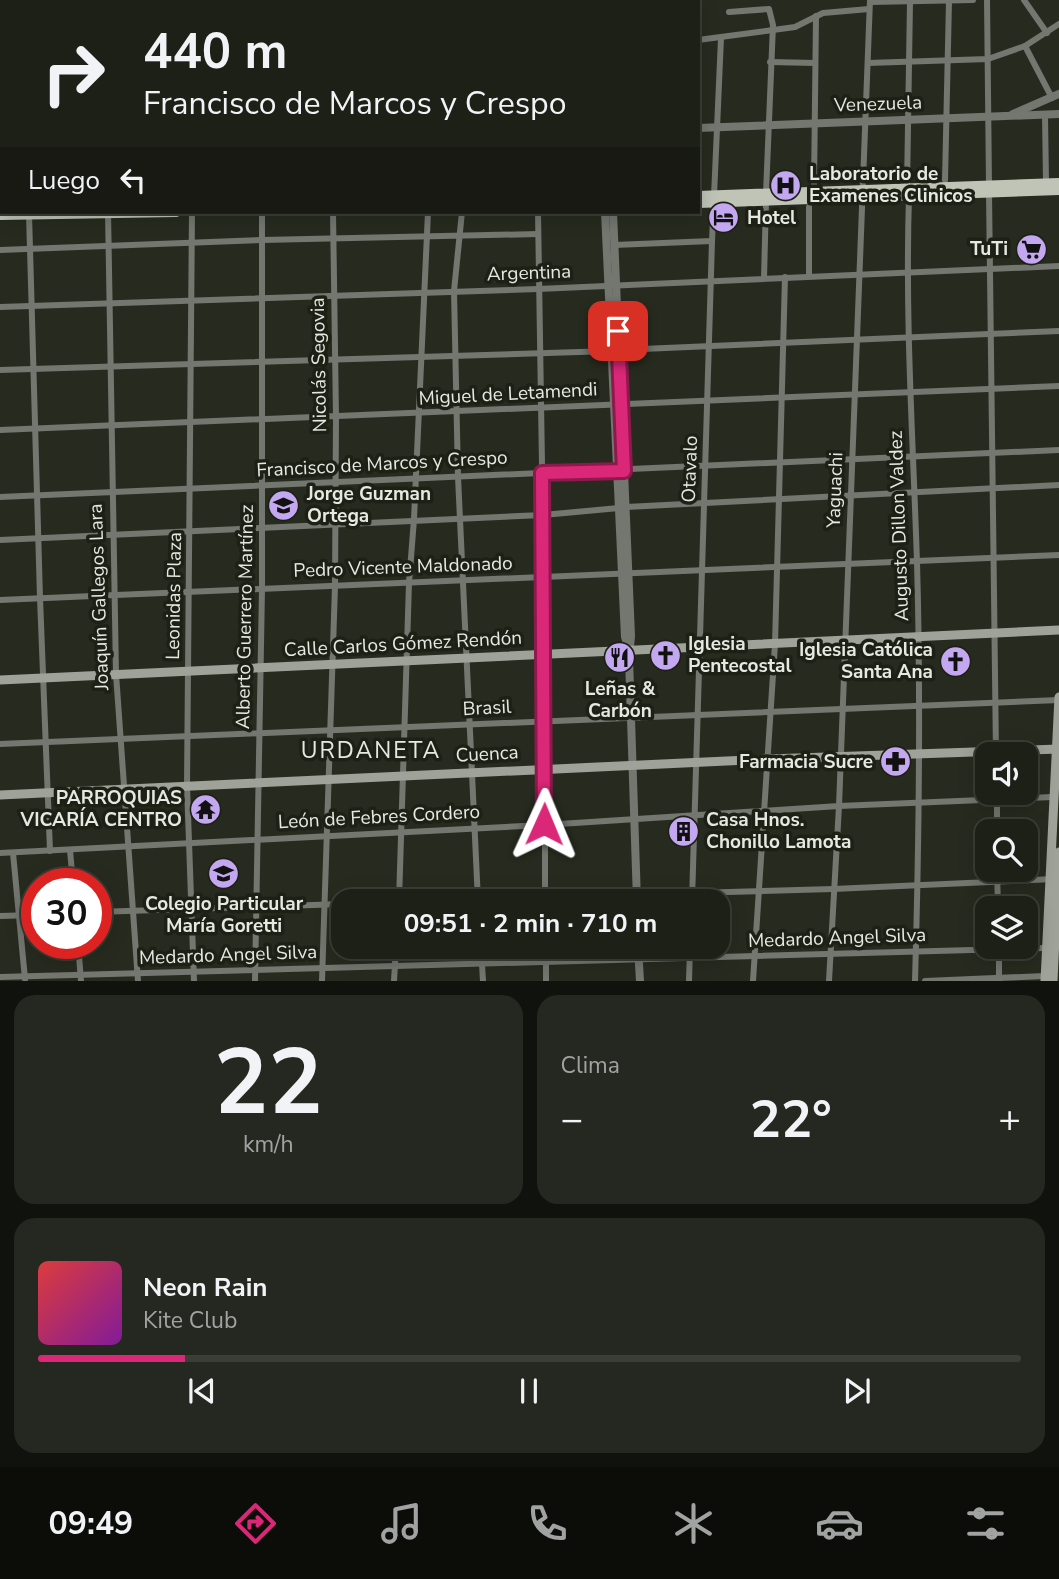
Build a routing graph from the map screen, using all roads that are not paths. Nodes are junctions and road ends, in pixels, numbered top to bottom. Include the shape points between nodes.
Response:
1 (973, 0) edge
2 (987, 0) edge
3 (1024, 0) edge
4 (949, 1) edge
5 (910, 2) junction
6 (870, 4) edge
7 (729, 12) dead end
8 (816, 16) junction
9 (1059, 24) edge
10 (771, 30) junction
11 (1047, 33) junction
12 (721, 38) junction
13 (700, 40) edge
14 (1025, 46) junction
15 (988, 59) junction
16 (947, 60) junction
17 (770, 62) junction
18 (909, 62) junction
19 (815, 63) junction
20 (868, 63) junction
21 (1055, 96) edge
22 (1059, 114) edge
23 (1045, 115) junction
24 (988, 117) junction
25 (1005, 117) junction
26 (946, 119) junction
27 (908, 120) junction
28 (865, 122) junction
29 (814, 124) junction
30 (769, 125) junction
31 (718, 127) junction
32 (700, 128) edge
33 (945, 180) dead end
34 (1046, 183) junction
35 (1059, 183) edge
36 (814, 186) dead end
37 (989, 189) junction
38 (1059, 190) edge
39 (908, 192) junction
40 (863, 193) junction
41 (700, 196) edge
42 (766, 197) junction
43 (714, 199) junction
44 (700, 202) edge
45 (808, 206) dead end
46 (29, 214) edge
47 (108, 214) edge
48 (192, 214) edge
49 (262, 214) edge
50 (333, 214) edge
51 (428, 214) edge
52 (461, 214) edge
53 (538, 214) edge
54 (605, 214) edge
55 (613, 214) edge
56 (538, 234) junction
57 (459, 236) junction
58 (426, 237) junction
59 (333, 239) junction
60 (262, 240) junction
61 (712, 241) junction
62 (191, 242) junction
63 (614, 245) junction
64 (109, 246) junction
65 (30, 249) junction
66 (0, 250) edge
67 (1059, 266) edge
68 (990, 268) junction
69 (906, 272) junction
70 (859, 274) junction
71 (809, 276) junction
72 (785, 277) junction
73 (764, 278) junction
74 (712, 281) junction
75 (613, 285) junction
76 (538, 289) junction
77 (454, 290) junction
78 (424, 291) junction
79 (334, 296) junction
80 (261, 298) junction
81 (191, 301) junction
82 (109, 303) junction
83 (32, 306) junction
84 (0, 307) edge
85 (1059, 331) edge
86 (991, 334) junction
87 (907, 338) junction
88 (856, 341) junction
89 (783, 344) junction
90 (709, 347) junction
91 (615, 351) junction
92 (540, 353) junction
93 (457, 355) junction
94 (422, 356) junction
95 (335, 360) junction
96 (190, 362) junction
97 (260, 362) junction
98 (110, 365) junction
99 (33, 368) junction
100 (0, 370) edge
101 (1059, 386) edge
102 (992, 389) junction
103 (910, 393) junction
104 (854, 395) junction
105 (782, 398) junction
106 (708, 401) junction
107 (617, 405) junction
108 (541, 409) junction
109 (458, 412) junction
110 (418, 414) junction
111 (336, 417) junction
112 (261, 420) junction
113 (189, 423) junction
114 (111, 426) junction
115 (35, 429) junction
116 (0, 430) edge
117 (1059, 450) edge
118 (993, 453) junction
119 (913, 457) junction
120 (852, 460) junction
121 (780, 463) junction
122 (705, 467) junction
123 (620, 471) junction
124 (542, 473) junction
125 (458, 477) junction
126 (416, 479) junction
127 (335, 483) junction
128 (1059, 485) edge
129 (262, 486) junction
130 (993, 488) junction
131 (190, 489) junction
132 (112, 491) junction
133 (914, 493) junction
134 (38, 495) junction
135 (851, 496) junction
136 (0, 497) edge
137 (779, 500) junction
138 (704, 503) junction
139 (622, 508) junction
140 (543, 515) junction
141 (461, 518) junction
142 (414, 519) junction
143 (335, 523) junction
144 (262, 526) junction
145 (190, 531) junction
146 (112, 535) junction
147 (39, 538) junction
148 (0, 540) edge
149 (1059, 555) edge
150 (994, 558) junction
151 (916, 561) junction
152 (848, 564) junction
153 (777, 567) junction
154 (702, 570) junction
155 (625, 574) junction
156 (543, 577) junction
157 (462, 581) junction
158 (409, 583) junction
159 (335, 586) junction
160 (262, 589) junction
161 (190, 592) junction
162 (113, 595) junction
163 (40, 598) junction
164 (0, 600) edge
165 (1059, 630) edge
166 (995, 634) junction
167 (919, 637) junction
168 (846, 641) junction
169 (775, 644) junction
170 (700, 648) junction
171 (629, 651) junction
172 (545, 655) junction
173 (467, 658) junction
174 (407, 661) junction
175 (333, 664) junction
176 (261, 668) junction
177 (189, 671) junction
178 (116, 674) junction
179 (43, 677) junction
180 (0, 680) edge
181 (1059, 699) edge
182 (996, 703) junction
183 (918, 706) junction
184 (842, 708) junction
185 (771, 712) junction
186 (699, 714) junction
187 (631, 718) junction
188 (545, 722) junction
189 (469, 725) junction
190 (405, 728) junction
191 (332, 731) junction
192 (260, 733) junction
193 (187, 736) junction
194 (121, 739) junction
195 (46, 741) junction
196 (996, 742) edge
197 (0, 744) edge
198 (1057, 749) edge
199 (1038, 750) edge
200 (975, 753) edge
201 (918, 754) junction
202 (840, 756) junction
203 (768, 759) junction
204 (695, 762) junction
205 (633, 765) junction
206 (545, 769) junction
207 (472, 773) junction
208 (403, 776) junction
209 (329, 779) junction
210 (259, 783) junction
211 (187, 786) junction
212 (124, 789) junction
213 (48, 792) junction
214 (0, 795) edge
215 (1038, 797) edge
216 (1053, 797) junction
217 (975, 798) edge
218 (917, 804) junction
219 (839, 806) junction
220 (763, 811) junction
221 (694, 815) junction
222 (635, 818) junction
223 (544, 824) junction
224 (475, 828) junction
225 (401, 831) junction
226 (328, 835) junction
227 (258, 840) junction
228 (189, 844) junction
229 (128, 847) junction
230 (70, 850) junction
231 (50, 851) junction
232 (1059, 852) edge
233 (0, 853) edge
234 (13, 853) junction
235 (72, 868) edge
236 (1055, 879) edge
237 (997, 882) joint
238 (916, 885) junction
239 (399, 889) edge
240 (478, 889) edge
241 (545, 889) edge
242 (637, 889) edge
243 (692, 889) edge
244 (833, 889) junction
245 (758, 891) junction
246 (730, 892) edge
247 (998, 896) edge
248 (326, 905) junction
249 (331, 905) edge
250 (257, 907) junction
251 (134, 910) junction
252 (191, 910) junction
253 (112, 911) edge
254 (0, 916) edge
255 (19, 916) junction
256 (1053, 948) edge
257 (975, 949) edge
258 (916, 952) junction
259 (829, 954) junction
260 (754, 956) junction
261 (730, 957) edge
262 (79, 959) edge
263 (395, 959) edge
264 (482, 959) edge
265 (546, 959) edge
266 (639, 959) joint
267 (690, 959) edge
268 (999, 959) edge
269 (546, 963) junction
270 (482, 965) junction
271 (394, 966) junction
272 (323, 968) junction
273 (255, 970) junction
274 (193, 972) junction
275 (0, 977) edge
276 (138, 977) edge
277 (80, 978) edge
278 (999, 978) edge
279 (1051, 978) edge
280 (25, 979) edge
281 (194, 981) edge
282 (255, 981) edge
283 (322, 981) edge
284 (394, 981) edge
285 (484, 981) edge
286 (546, 981) edge
287 (640, 981) edge
288 (689, 981) edge
289 (753, 981) edge
290 (829, 981) edge
291 (915, 981) edge
292 (925, 981) edge

1 - 4 street
2 - 15 street
3 - 11 street
4 - 5 street
4 - 16 street
5 - 6 street
5 - 18 street, Augusto Dillon Valdez
6 - 8 street
6 - 20 street, Yaguachi
7 - 10 street via 768,8
8 - 10 street via 802,25
8 - 19 street
9 - 11 street
10 - 12 street
10 - 17 street
11 - 14 street
12 - 13 street
12 - 31 street, Otavalo
14 - 15 street
14 - 21 street
15 - 16 street
15 - 24 street
16 - 18 street
16 - 26 street
17 - 19 street
17 - 30 street
18 - 20 street
18 - 27 street, Augusto Dillon Valdez
19 - 29 street
20 - 28 street, Yaguachi
21 - 25 street
22 - 23 street, Venezuela
23 - 25 street, Venezuela
23 - 34 street
24 - 25 street, Venezuela
24 - 26 street, Venezuela
24 - 37 street
26 - 27 street, Venezuela
26 - 33 street
27 - 28 street, Venezuela
27 - 39 street, Augusto Dillon Valdez
28 - 29 street, Venezuela
28 - 40 street, Yaguachi
29 - 30 street, Venezuela
29 - 36 street
30 - 31 street, Venezuela
30 - 42 street
31 - 32 street, Venezuela
31 - 43 street, Otavalo
34 - 35 main road
34 - 37 main road
37 - 38 main road
37 - 39 main road
37 - 68 street
39 - 40 main road
39 - 69 street, Augusto Dillon Valdez
40 - 42 main road
40 - 70 street, Yaguachi
41 - 43 main road
42 - 43 main road
42 - 73 street
43 - 44 main road
43 - 61 street, Otavalo
45 - 71 street
46 - 65 street
47 - 64 street, Joaquín Gallegos Lara
48 - 62 street, Leonidas Plaza
49 - 60 street, Alberto Guerrero Martínez
50 - 59 street, Nicolás Segovia
51 - 58 street
52 - 57 street
53 - 56 street
54 - 75 street
55 - 63 street
56 - 57 street
56 - 76 street
57 - 58 street
57 - 77 street
58 - 59 street
58 - 78 street
59 - 60 street
59 - 79 street, Nicolás Segovia
60 - 62 street
60 - 80 street, Alberto Guerrero Martínez
61 - 63 street
61 - 74 street, Otavalo
62 - 64 street
62 - 81 street, Leonidas Plaza
63 - 75 street
64 - 65 street
64 - 82 street, Joaquín Gallegos Lara
65 - 66 street
65 - 83 street
67 - 68 street, Argentina
68 - 69 street, Argentina
68 - 86 street
69 - 70 street, Argentina
69 - 87 street, Augusto Dillon Valdez
70 - 71 street, Argentina
70 - 88 street, Yaguachi
71 - 72 street, Argentina
72 - 73 street, Argentina
72 - 89 street
73 - 74 street, Argentina
74 - 75 street, Argentina
74 - 90 street, Otavalo
75 - 76 street, Argentina
75 - 91 street
76 - 77 street, Argentina
76 - 92 street
77 - 78 street, Argentina
77 - 93 street
78 - 79 street, Argentina
78 - 94 street
79 - 80 street, Argentina
79 - 95 street, Nicolás Segovia
80 - 81 street, Argentina
80 - 97 street, Alberto Guerrero Martínez
81 - 82 street, Argentina
81 - 96 street, Leonidas Plaza
82 - 83 street, Argentina
82 - 98 street, Joaquín Gallegos Lara
83 - 84 street, Argentina
83 - 99 street
85 - 86 street
86 - 87 street
86 - 102 street
87 - 88 street
87 - 103 street, Augusto Dillon Valdez
88 - 89 street
88 - 104 street, Yaguachi
89 - 90 street
89 - 105 street
90 - 91 street
90 - 106 street, Otavalo
91 - 92 street
91 - 107 street
92 - 93 street
92 - 108 street
93 - 94 street
93 - 109 street
94 - 95 street
94 - 110 street
95 - 97 street
95 - 111 street, Nicolás Segovia
96 - 97 street
96 - 98 street
96 - 113 street, Leonidas Plaza
97 - 112 street, Alberto Guerrero Martínez
98 - 99 street
98 - 114 street, Joaquín Gallegos Lara
99 - 100 street
99 - 115 street
101 - 102 street, Miguel de Letamendi
102 - 103 street, Miguel de Letamendi
102 - 118 street
103 - 104 street, Miguel de Letamendi
103 - 119 street, Augusto Dillon Valdez
104 - 105 street, Miguel de Letamendi
104 - 120 street, Yaguachi
105 - 106 street, Miguel de Letamendi
105 - 121 street
106 - 107 street, Miguel de Letamendi
106 - 122 street, Otavalo
107 - 108 street, Miguel de Letamendi
107 - 123 street
108 - 109 street, Miguel de Letamendi
108 - 124 street
109 - 110 street, Miguel de Letamendi
109 - 125 street
110 - 111 street, Miguel de Letamendi
110 - 126 street
111 - 112 street, Miguel de Letamendi
111 - 127 street, Nicolás Segovia
112 - 113 street, Miguel de Letamendi
112 - 129 street, Alberto Guerrero Martínez
113 - 114 street, Miguel de Letamendi
113 - 131 street, Leonidas Plaza
114 - 115 street, Miguel de Letamendi
114 - 132 street, Joaquín Gallegos Lara
115 - 116 street, Miguel de Letamendi
115 - 134 street
117 - 118 street, Francisco de Marcos y Crespo
118 - 119 street, Francisco de Marcos y Crespo
118 - 130 street
119 - 120 street, Francisco de Marcos y Crespo
119 - 133 street, Augusto Dillon Valdez
120 - 121 street, Francisco de Marcos y Crespo
120 - 135 street, Yaguachi
121 - 122 street, Francisco de Marcos y Crespo
121 - 137 street
122 - 123 street, Francisco de Marcos y Crespo
122 - 138 street, Otavalo
123 - 124 street, Francisco de Marcos y Crespo
123 - 139 street
124 - 125 street, Francisco de Marcos y Crespo
124 - 140 street
125 - 126 street, Francisco de Marcos y Crespo
125 - 141 street
126 - 127 street, Francisco de Marcos y Crespo
126 - 142 street
127 - 129 street, Francisco de Marcos y Crespo
127 - 143 street, Nicolás Segovia
128 - 130 street
129 - 131 street, Francisco de Marcos y Crespo
129 - 144 street, Alberto Guerrero Martínez
130 - 133 street
130 - 150 street
131 - 132 street, Francisco de Marcos y Crespo
131 - 145 street, Leonidas Plaza
132 - 134 street, Francisco de Marcos y Crespo
132 - 146 street, Joaquín Gallegos Lara
133 - 135 street
133 - 151 street, Augusto Dillon Valdez
134 - 136 street, Francisco de Marcos y Crespo
134 - 147 street
135 - 137 street
135 - 152 street, Yaguachi
137 - 138 street
137 - 153 street
138 - 139 street
138 - 154 street, Otavalo
139 - 140 street
139 - 155 street
140 - 141 street
140 - 156 street
141 - 142 street
141 - 157 street
142 - 143 street
142 - 158 street
143 - 144 street
143 - 159 street, Nicolás Segovia
144 - 145 street
144 - 160 street, Alberto Guerrero Martínez
145 - 146 street
145 - 161 street, Leonidas Plaza
146 - 147 street
146 - 162 street, Joaquín Gallegos Lara
147 - 148 street
147 - 163 street
149 - 150 street, Pedro Vicente Maldonado
150 - 151 street, Pedro Vicente Maldonado
150 - 166 street
151 - 152 street, Pedro Vicente Maldonado
151 - 167 street, Augusto Dillon Valdez
152 - 153 street, Pedro Vicente Maldonado
152 - 168 street, Yaguachi
153 - 154 street, Pedro Vicente Maldonado
153 - 169 street
154 - 155 street, Pedro Vicente Maldonado
154 - 170 street, Otavalo
155 - 156 street, Pedro Vicente Maldonado
155 - 171 street
156 - 157 street, Pedro Vicente Maldonado
156 - 172 street
157 - 158 street, Pedro Vicente Maldonado
157 - 173 street
158 - 159 street, Pedro Vicente Maldonado
158 - 174 street
159 - 160 street, Pedro Vicente Maldonado
159 - 175 street, Nicolás Segovia
160 - 161 street, Pedro Vicente Maldonado
160 - 176 street, Alberto Guerrero Martínez
161 - 162 street, Pedro Vicente Maldonado
161 - 177 street, Leonidas Plaza
162 - 163 street, Pedro Vicente Maldonado
162 - 178 street, Joaquín Gallegos Lara
163 - 164 street, Pedro Vicente Maldonado
163 - 179 street
165 - 166 main road, Calle Carlos Gómez Rendón
166 - 167 main road, Calle Carlos Gómez Rendón
166 - 182 street
167 - 168 main road, Calle Carlos Gómez Rendón
167 - 183 street, Augusto Dillon Valdez
168 - 169 main road, Calle Carlos Gómez Rendón
168 - 184 street, Yaguachi
169 - 170 main road, Calle Carlos Gómez Rendón
169 - 185 street
170 - 171 main road, Calle Carlos Gómez Rendón
170 - 186 street, Otavalo
171 - 172 main road, Calle Carlos Gómez Rendón
171 - 187 street
172 - 173 main road, Calle Carlos Gómez Rendón
172 - 188 street
173 - 174 main road, Calle Carlos Gómez Rendón
173 - 189 street
174 - 175 main road, Calle Carlos Gómez Rendón
174 - 190 street
175 - 176 main road, Calle Carlos Gómez Rendón
175 - 191 street, Nicolás Segovia
176 - 177 main road, Calle Carlos Gómez Rendón
176 - 192 street, Alberto Guerrero Martínez
177 - 178 main road, Calle Carlos Gómez Rendón
177 - 193 street, Leonidas Plaza
178 - 179 main road, Calle Carlos Gómez Rendón
178 - 194 street, Joaquín Gallegos Lara
179 - 180 main road, Calle Carlos Gómez Rendón
179 - 195 street
181 - 182 street, Brasil
181 - 198 main road
182 - 183 street, Brasil
182 - 196 street
183 - 184 street, Brasil
183 - 201 street, Augusto Dillon Valdez
184 - 185 street, Brasil
184 - 202 street, Yaguachi
185 - 186 street, Brasil
185 - 203 street
186 - 187 street, Brasil
186 - 204 street, Otavalo
187 - 188 street, Brasil
187 - 205 street
188 - 189 street, Brasil
188 - 206 street
189 - 190 street, Brasil
189 - 207 street
190 - 191 street, Brasil
190 - 208 street
191 - 192 street, Brasil
191 - 209 street, Nicolás Segovia
192 - 193 street, Brasil
192 - 210 street, Alberto Guerrero Martínez
193 - 194 street, Brasil
193 - 211 street, Leonidas Plaza
194 - 195 street, Brasil
194 - 212 street, Joaquín Gallegos Lara
195 - 197 street, Brasil
195 - 213 street
198 - 199 main road, Cuenca
198 - 216 main road
200 - 201 main road, Cuenca
201 - 202 main road, Cuenca
201 - 218 street, Augusto Dillon Valdez
202 - 203 main road, Cuenca
202 - 219 street, Yaguachi
203 - 204 main road, Cuenca
203 - 220 street
204 - 205 main road, Cuenca
204 - 221 street, Otavalo
205 - 206 main road, Cuenca
205 - 222 street
206 - 207 main road, Cuenca
206 - 223 street
207 - 208 main road, Cuenca
207 - 224 street
208 - 209 main road, Cuenca
208 - 225 street
209 - 210 main road, Cuenca
209 - 226 street, Nicolás Segovia
210 - 211 main road, Cuenca
210 - 227 street, Alberto Guerrero Martínez
211 - 212 main road, Cuenca
211 - 228 street, Leonidas Plaza
212 - 213 main road, Cuenca
212 - 229 street, Joaquín Gallegos Lara
213 - 214 main road, Cuenca
213 - 231 street
215 - 216 street, León de Febres Cordero
216 - 236 main road
217 - 218 street, León de Febres Cordero
218 - 219 street, León de Febres Cordero
218 - 238 street, Augusto Dillon Valdez
219 - 220 street, León de Febres Cordero
219 - 244 street, Yaguachi
220 - 221 street, León de Febres Cordero
220 - 245 street
221 - 222 street, León de Febres Cordero
221 - 243 street, Otavalo
222 - 223 street, León de Febres Cordero
222 - 242 street
223 - 224 street, León de Febres Cordero
223 - 241 street
224 - 225 street, León de Febres Cordero
224 - 240 street
225 - 226 street, León de Febres Cordero
225 - 239 street
226 - 227 street, León de Febres Cordero
226 - 248 street, Nicolás Segovia
227 - 228 street, León de Febres Cordero
227 - 250 street, Alberto Guerrero Martínez
228 - 229 street, León de Febres Cordero
228 - 252 street, Leonidas Plaza
229 - 230 street, León de Febres Cordero
229 - 251 street, Joaquín Gallegos Lara
230 - 231 street, León de Febres Cordero
230 - 235 street
231 - 234 street, León de Febres Cordero
232 - 236 main road
233 - 234 street, León de Febres Cordero
234 - 255 street
236 - 256 main road
237 - 238 street
237 - 247 street
238 - 244 street
238 - 258 street, Augusto Dillon Valdez
244 - 245 street
244 - 259 street, Yaguachi
245 - 246 street
245 - 260 street
248 - 249 street
248 - 250 street
248 - 272 street, Nicolás Segovia
250 - 252 street
250 - 273 street, Alberto Guerrero Martínez
251 - 252 street
251 - 253 street
251 - 276 street, Joaquín Gallegos Lara
252 - 274 street, Leonidas Plaza
254 - 255 street
255 - 280 street
256 - 279 main road
257 - 258 street, Medardo Angel Silva
258 - 259 street, Medardo Angel Silva
258 - 291 street, Augusto Dillon Valdez
259 - 260 street, Medardo Angel Silva
259 - 290 street, Yaguachi
260 - 261 street, Medardo Angel Silva
260 - 289 street
262 - 277 street
263 - 271 street
264 - 270 street
265 - 269 street
266 - 269 street, Medardo Angel Silva
266 - 287 street
267 - 288 street
268 - 278 street
269 - 270 street, Medardo Angel Silva
269 - 286 street
270 - 271 street, Medardo Angel Silva
270 - 285 street
271 - 272 street, Medardo Angel Silva
271 - 284 street
272 - 273 street, Medardo Angel Silva
272 - 283 street, Nicolás Segovia
273 - 274 street, Medardo Angel Silva
273 - 282 street, Alberto Guerrero Martínez
274 - 276 street, Medardo Angel Silva
274 - 281 street, Leonidas Plaza
275 - 280 street, Medardo Angel Silva
276 - 277 street, Medardo Angel Silva
277 - 280 street, Medardo Angel Silva
278 - 279 street
278 - 292 street

